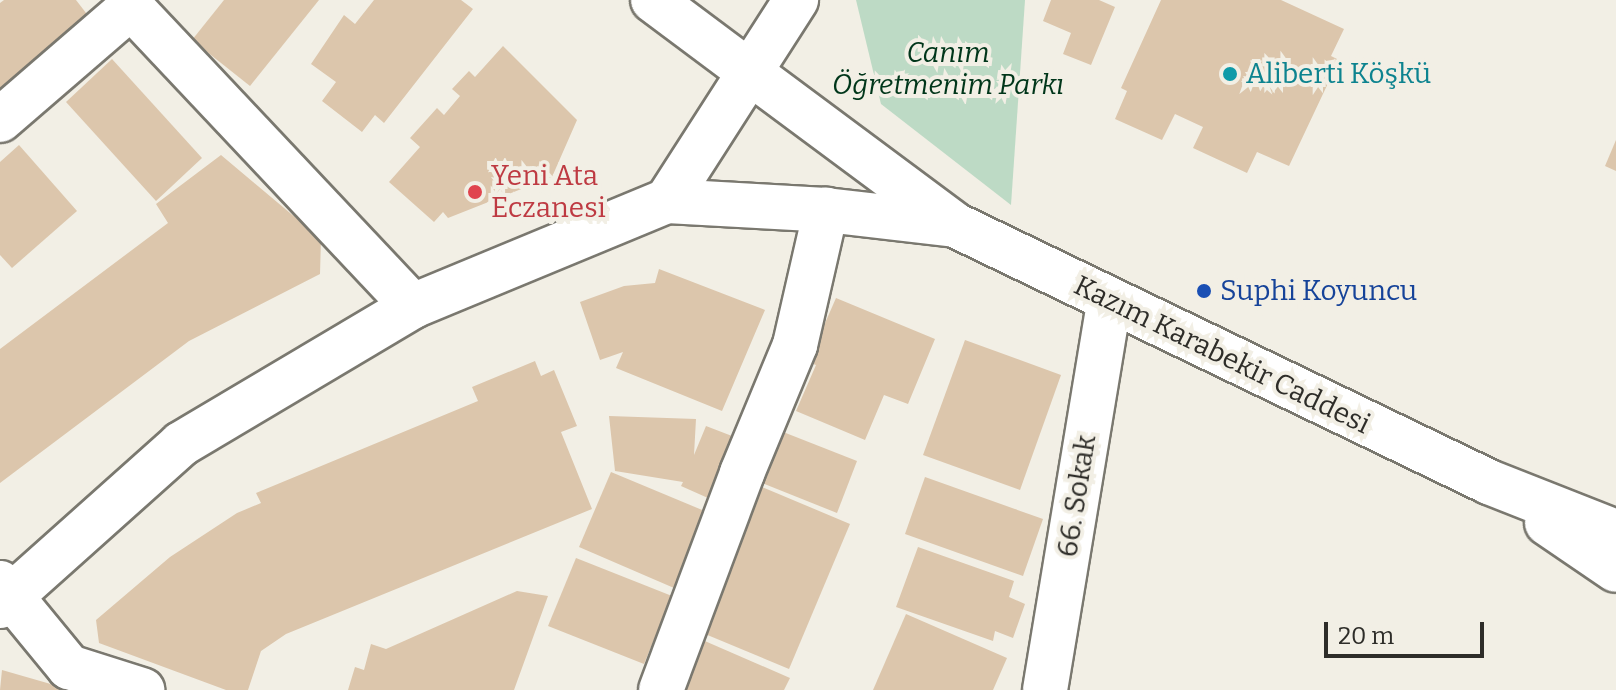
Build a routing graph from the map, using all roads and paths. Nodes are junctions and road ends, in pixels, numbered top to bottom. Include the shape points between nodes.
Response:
1 (653, 0) edge
2 (796, 0) edge
3 (748, 71) junction
4 (0, 120) edge
5 (667, 201) junction
6 (826, 210) junction
7 (955, 225) junction
8 (1109, 302) junction
9 (413, 306) junction
10 (1489, 482) junction
11 (1616, 532) edge
12 (1616, 570) edge
13 (3, 595) edge
14 (142, 690) edge
15 (661, 690) edge
16 (1045, 690) edge

1 - 3 main road, Kazım Karabekir Caddesi
2 - 3 main road
3 - 5 main road
3 - 7 main road, Kazım Karabekir Caddesi
4 - 9 main road via 131,7
5 - 6 main road, Kazım Karabekir Caddesi
5 - 9 main road, Kazım Karabekir Caddesi
6 - 7 main road, Kazım Karabekir Caddesi
6 - 15 main road via 795,345
7 - 8 main road, Kazım Karabekir Caddesi
8 - 10 main road, Kazım Karabekir Caddesi
8 - 16 main road, 66. Sokak
9 - 13 main road, Kazım Karabekir Caddesi via 181,444
10 - 11 main road, Kazım Karabekir Caddesi
10 - 12 main road, Kazım Karabekir Caddesi
13 - 14 main road via 69,667

